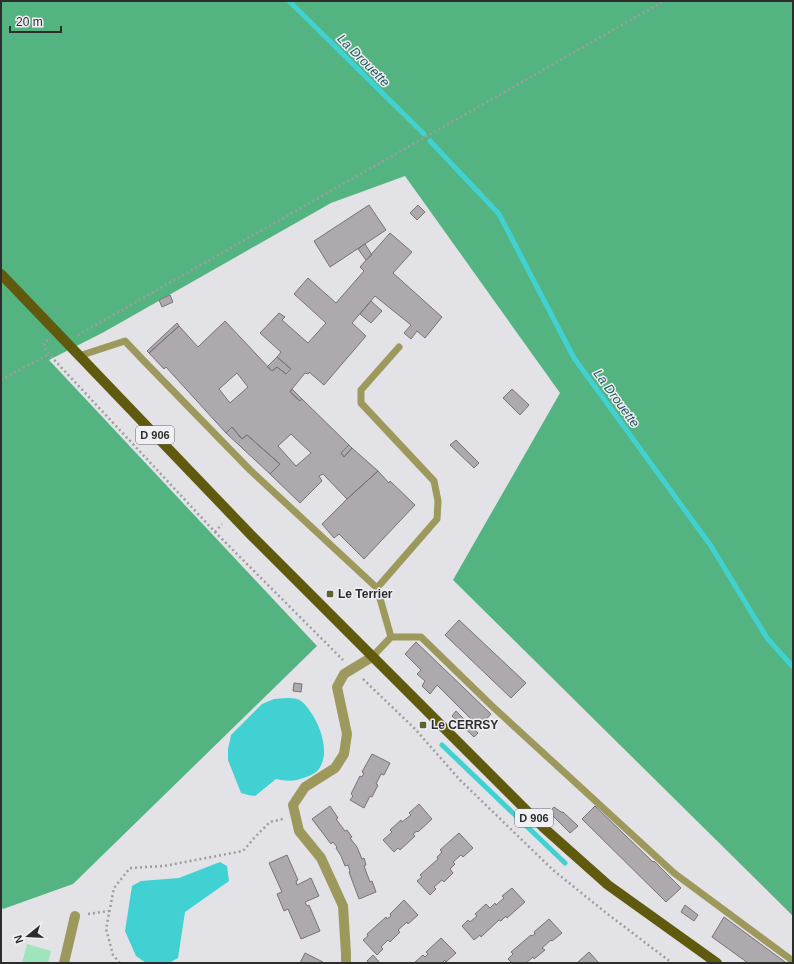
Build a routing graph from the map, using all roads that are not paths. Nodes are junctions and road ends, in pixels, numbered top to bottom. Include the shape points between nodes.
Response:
1 (1, 274) edge
2 (399, 347) dead end
3 (79, 356) junction
4 (377, 588) junction
5 (391, 637) junction
6 (372, 657) junction
7 (75, 916) road end
8 (793, 961) edge
9 (64, 963) edge
10 (346, 963) edge
11 (717, 963) edge

1 - 3 main road, D 906
2 - 4 lane via 361,390 362,403 434,481 438,501 437,519
3 - 4 lane via 125,341 250,470
3 - 6 main road, D 906
4 - 5 lane
5 - 6 lane
5 - 8 lane via 421,637 492,706 674,873
6 - 10 street via 344,674 337,688 347,734 344,754 335,768 305,787 293,805 299,831 321,858 342,906
6 - 11 main road, D 906 via 544,828 608,885
7 - 9 street

